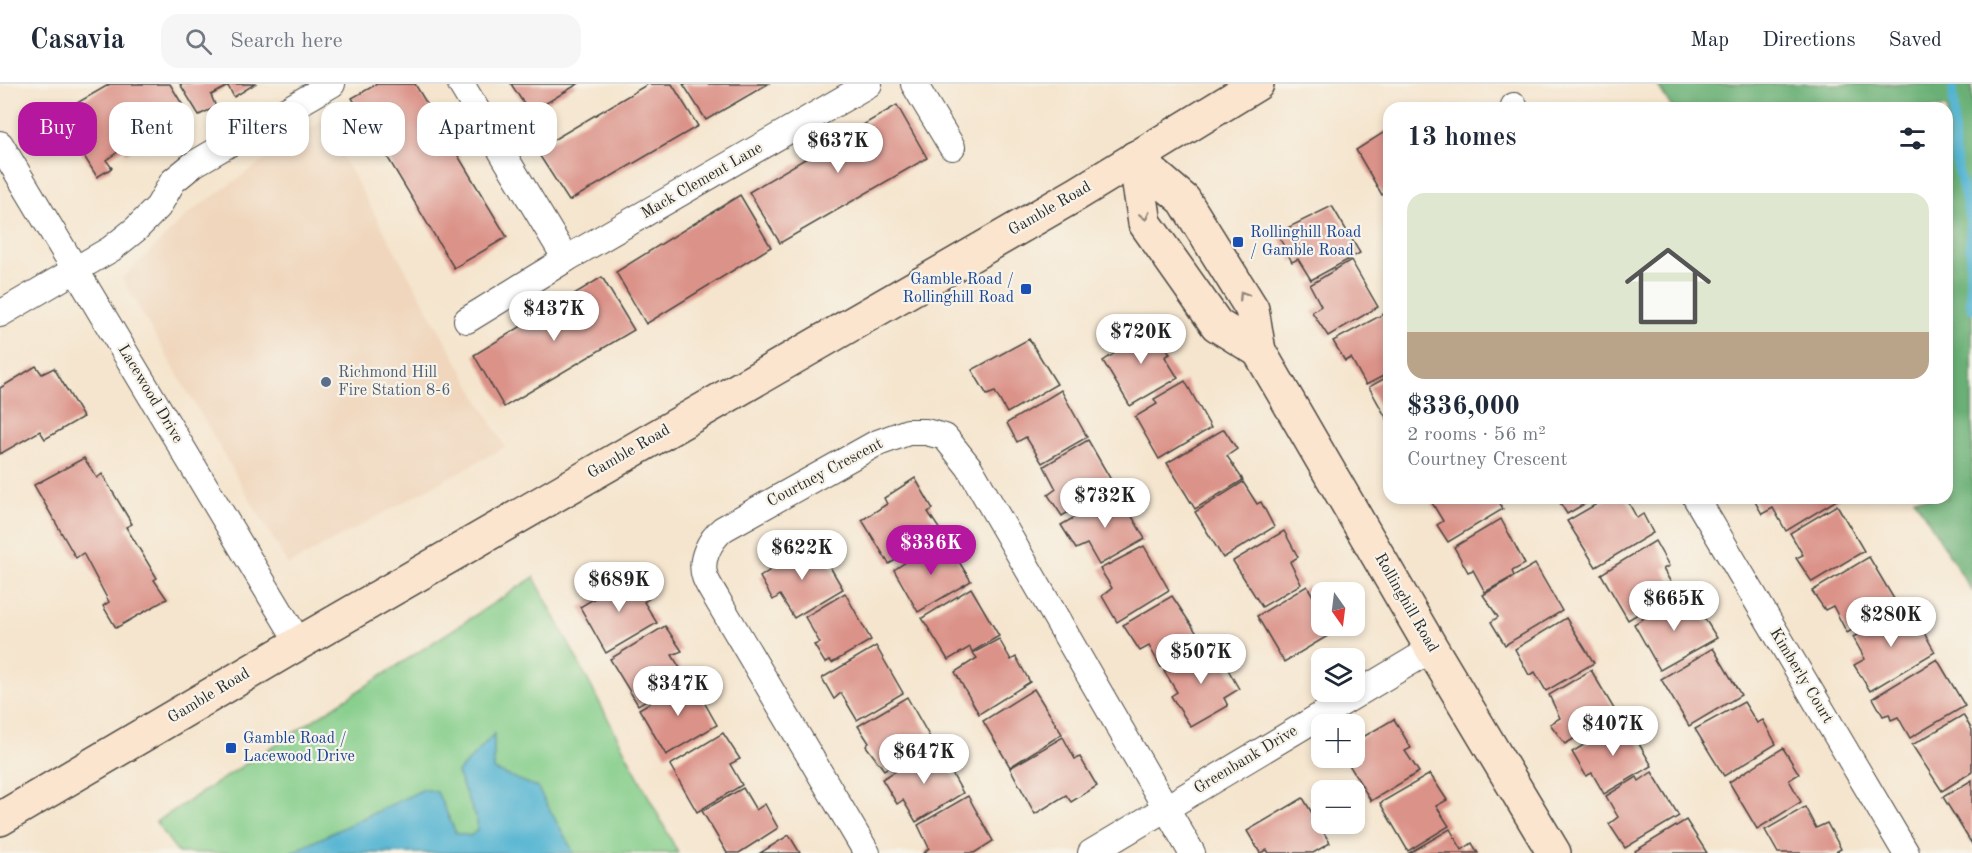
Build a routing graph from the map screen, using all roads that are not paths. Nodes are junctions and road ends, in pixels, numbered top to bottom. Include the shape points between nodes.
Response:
1 (332, 84) edge
2 (461, 84) edge
3 (869, 84) edge
4 (914, 84) edge
5 (1257, 84) edge
6 (0, 144) edge
7 (952, 147) dead end
8 (1135, 158) junction
9 (566, 259) junction
10 (75, 269) junction
11 (0, 314) edge
12 (467, 320) dead end
13 (1259, 351) junction
14 (1700, 504) edge
15 (299, 643) junction
16 (1432, 649) junction
17 (1166, 808) junction
18 (0, 819) edge
19 (867, 853) edge
20 (1091, 853) edge
21 (1192, 853) edge
22 (1554, 853) edge
23 (1906, 853) edge

1 - 10 street via 194,164 173,181 158,207 136,229 111,249
2 - 9 street
3 - 9 street, Mack Clement Lane
4 - 7 street
5 - 8 main road, Gamble Road
6 - 10 street, Lacewood Drive
13 -> 8 main road, Rollinghill Road via 1252,309 1184,200
8 -> 13 main road, Rollinghill Road via 1145,223 1217,325
8 - 15 main road, Gamble Road
9 - 12 street, Mack Clement Lane
10 - 11 street
10 - 15 street, Lacewood Drive
13 - 16 main road, Rollinghill Road
14 - 23 street, Kimberly Court
15 - 18 main road, Gamble Road
16 - 17 street, Greenbank Drive
16 - 22 main road, Rollinghill Road
17 - 19 street, Courtney Crescent via 969,467 945,437 908,432 875,444 723,529 713,537 704,557 704,575 717,599
17 - 20 street, Greenbank Drive
17 - 21 street, Courtney Crescent

